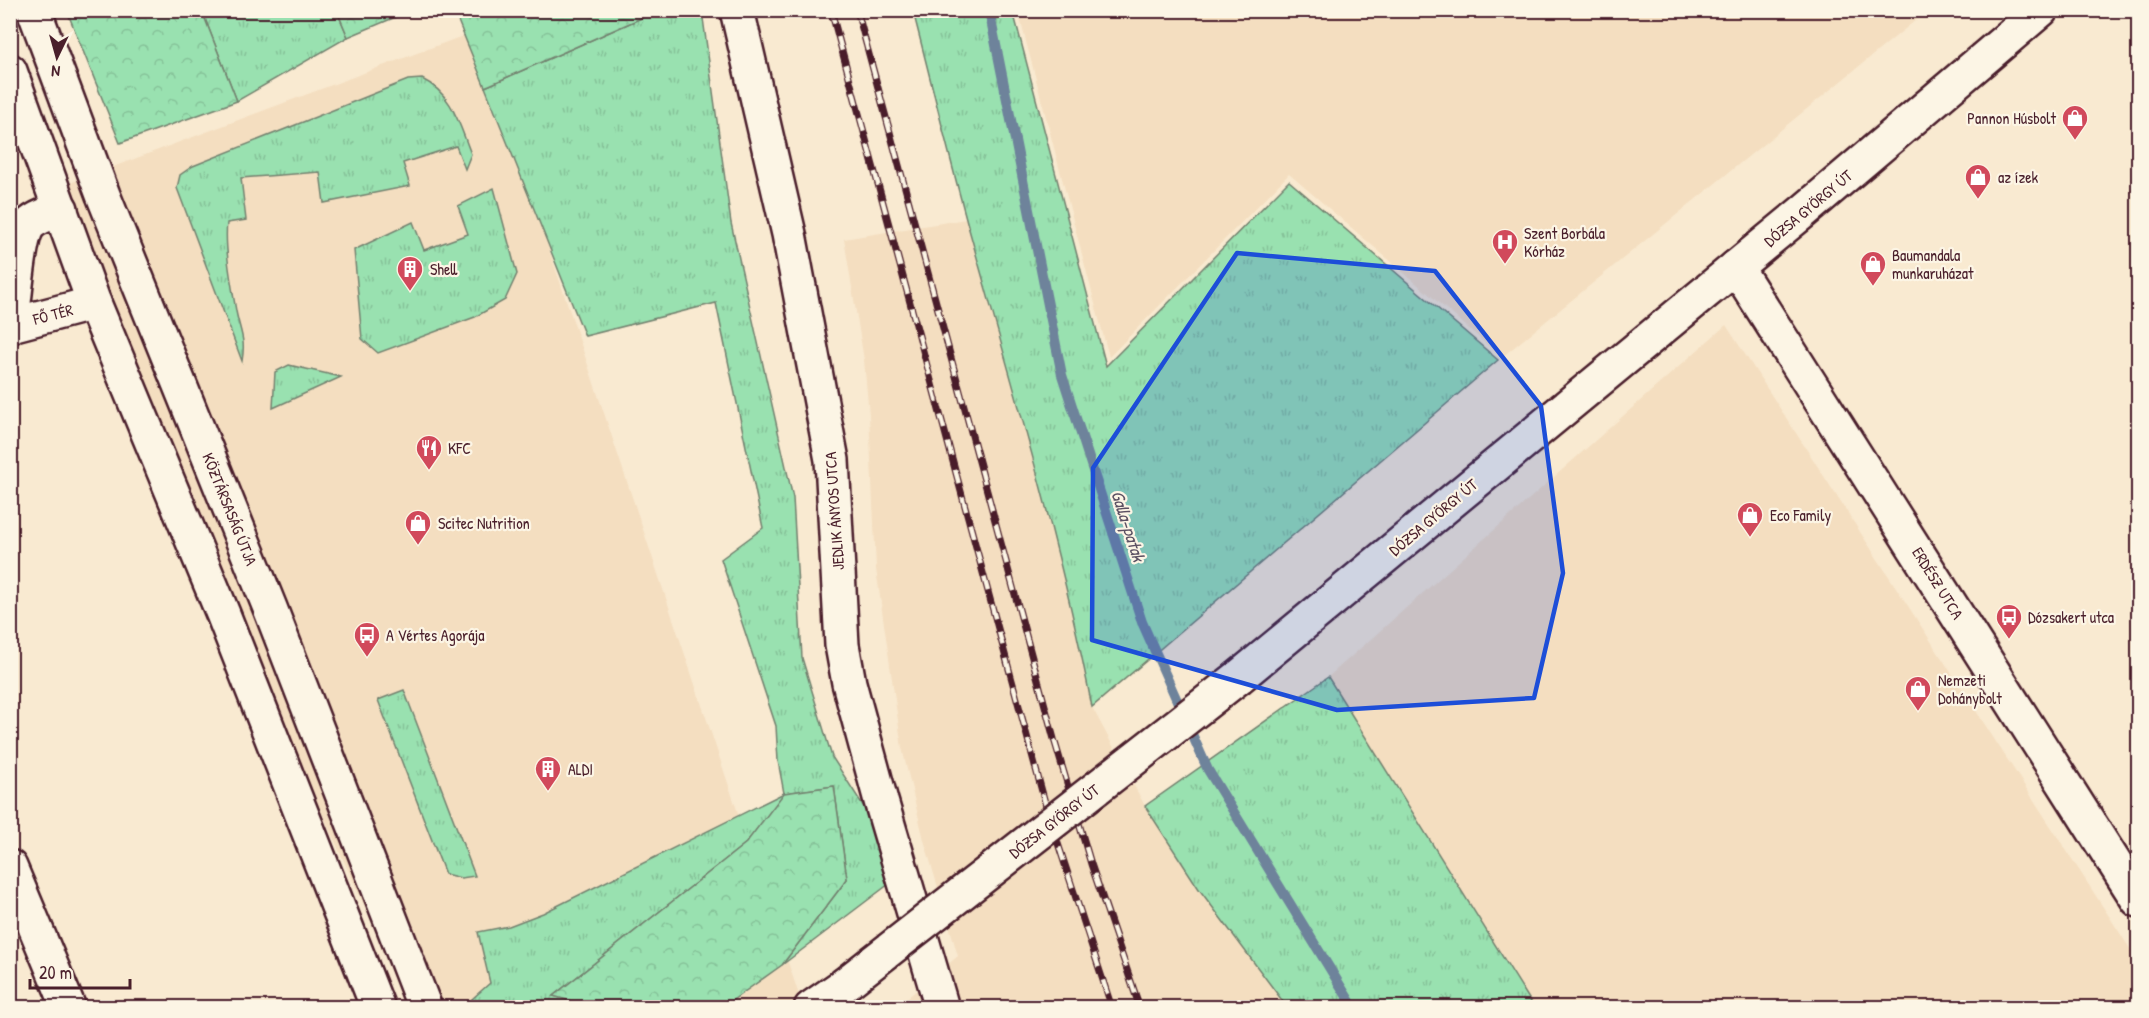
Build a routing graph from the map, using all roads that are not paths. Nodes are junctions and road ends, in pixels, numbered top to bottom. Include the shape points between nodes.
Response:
1 (34, 10) edge
2 (737, 10) edge
3 (2041, 10) edge
4 (10, 71) edge
5 (61, 209) junction
6 (1736, 267) junction
7 (94, 303) junction
8 (11, 326) edge
9 (10, 867) edge
10 (2139, 900) edge
11 (69, 1008) edge
12 (378, 1008) edge
13 (425, 1008) edge
14 (811, 1008) edge
15 (942, 1008) edge

1 - 13 street, KÖZTÁRSASÁG ÚTJA via 103,195 270,608
2 - 15 street, JEDLIK ÁNYOS UTCA via 789,234 832,460 843,645 849,683
3 - 6 street, DÓZSA GYÖRGY ÚT
4 - 5 street
5 - 7 street
5 - 8 street, FŐ TÉR via 28,225
6 - 10 street, ERDÉSZ UTCA
6 - 14 street, DÓZSA GYÖRGY ÚT, bridge via 1239,676
7 - 8 street, FŐ TÉR
7 - 12 street via 223,614
9 - 11 street

